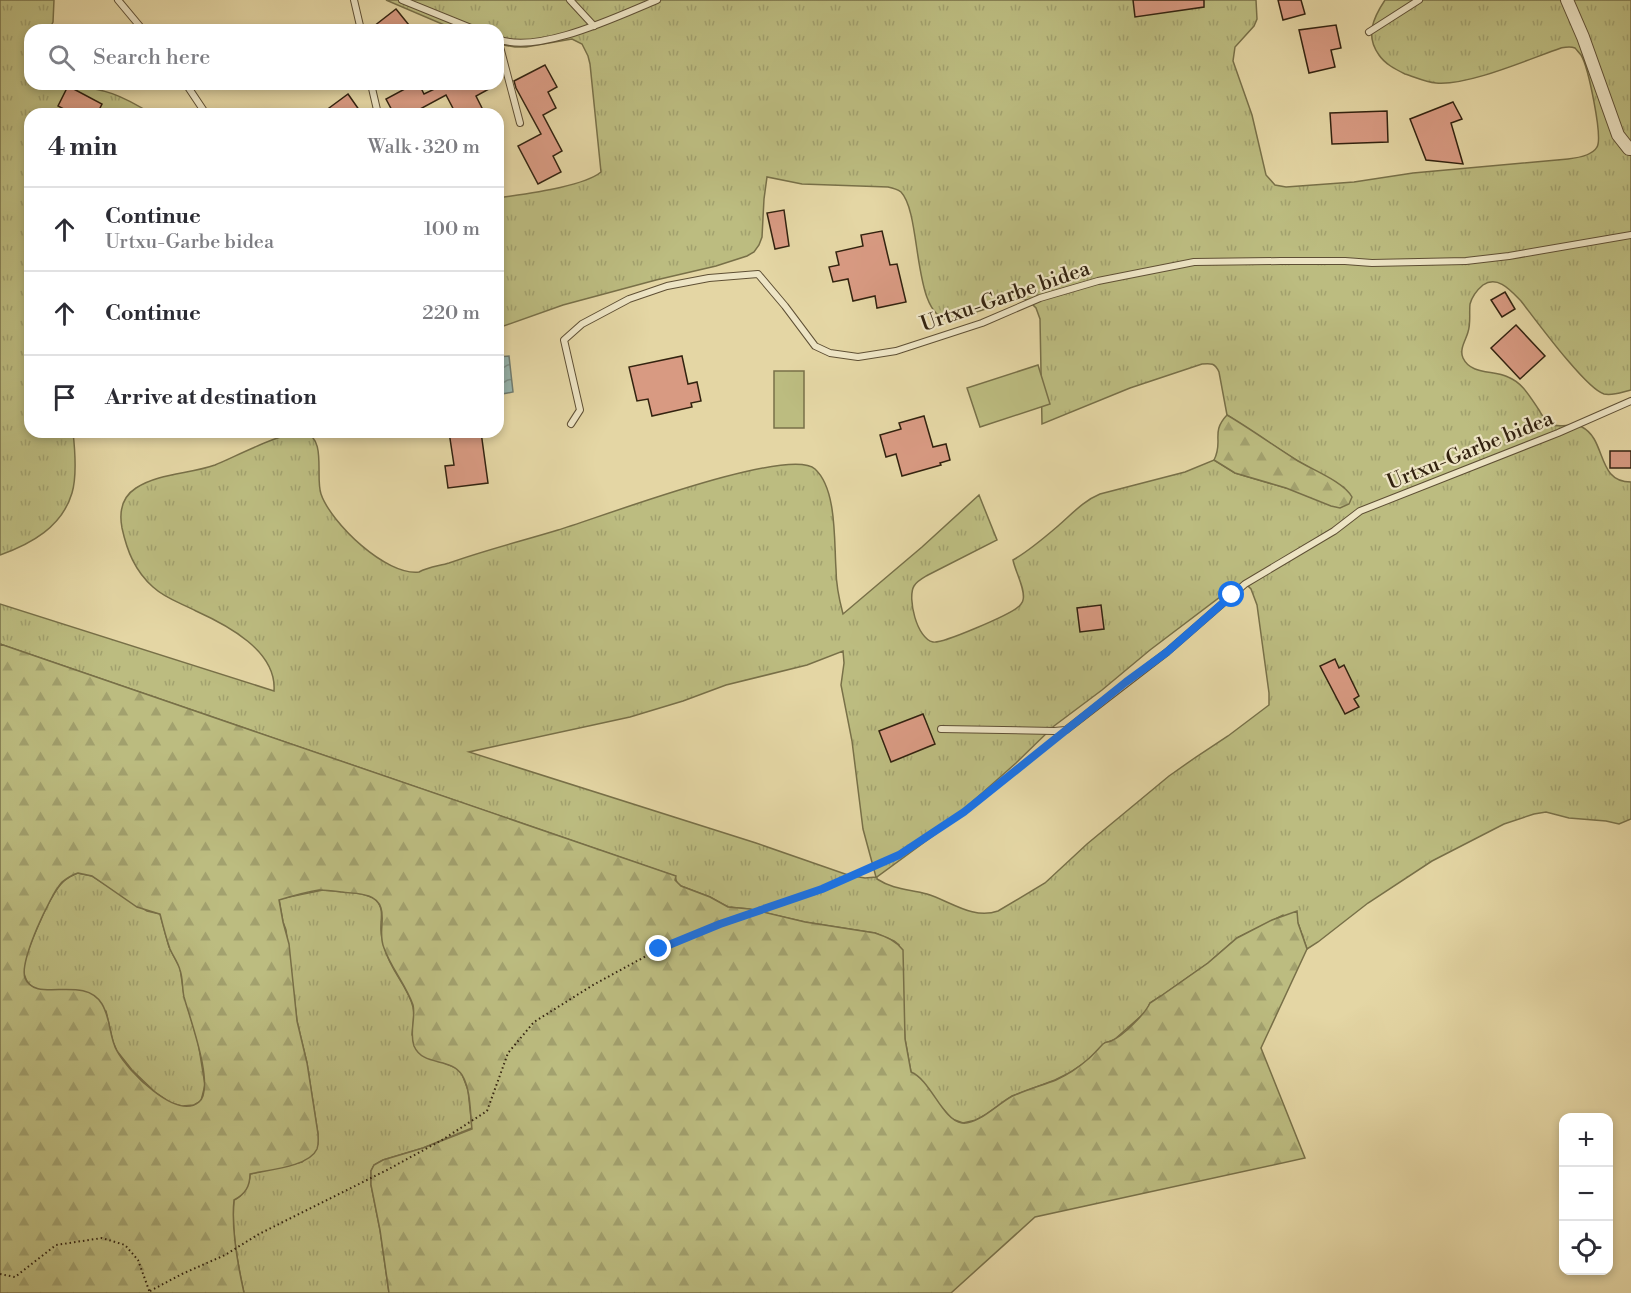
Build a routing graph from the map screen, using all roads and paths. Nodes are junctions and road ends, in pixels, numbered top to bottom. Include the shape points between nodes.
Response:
1 (118, 0) edge
2 (354, 0) edge
3 (402, 0) edge
4 (570, 0) edge
5 (657, 0) edge
6 (1419, 0) edge
7 (1567, 0) edge
8 (138, 24) edge
9 (360, 24) edge
10 (461, 24) edge
11 (594, 27) junction
12 (1369, 32) dead end
13 (504, 41) edge
14 (504, 62) edge
15 (190, 90) edge
16 (373, 90) edge
17 (202, 108) edge
18 (377, 108) edge
19 (520, 123) dead end
20 (1631, 149) edge
21 (1631, 235) edge
22 (1631, 401) edge
23 (572, 424) dead end
24 (941, 729) dead end
25 (1066, 730) junction
26 (0, 1274) edge
27 (150, 1292) edge

1 - 8 lane
2 - 9 lane
3 - 10 lane
4 - 11 lane
5 - 11 lane
6 - 12 lane
7 - 20 street via 1618,135
11 - 13 lane via 525,43
14 - 19 lane
15 - 17 lane
16 - 18 lane
21 - 23 lane, Urtxu-Garbe bidea via 1466,261 1194,262 1098,281 896,351 858,357 815,346 758,274 710,278 667,286 629,299 582,324 564,340 580,410
22 - 25 lane, Urtxu-Garbe bidea via 1360,511 1245,584 1167,652
24 - 25 lane
25 - 27 path via 964,812 899,855 822,889 659,949 593,985 534,1022 508,1053 487,1111 387,1170
26 - 27 path via 15,1277 56,1245 102,1238 124,1245 138,1260

